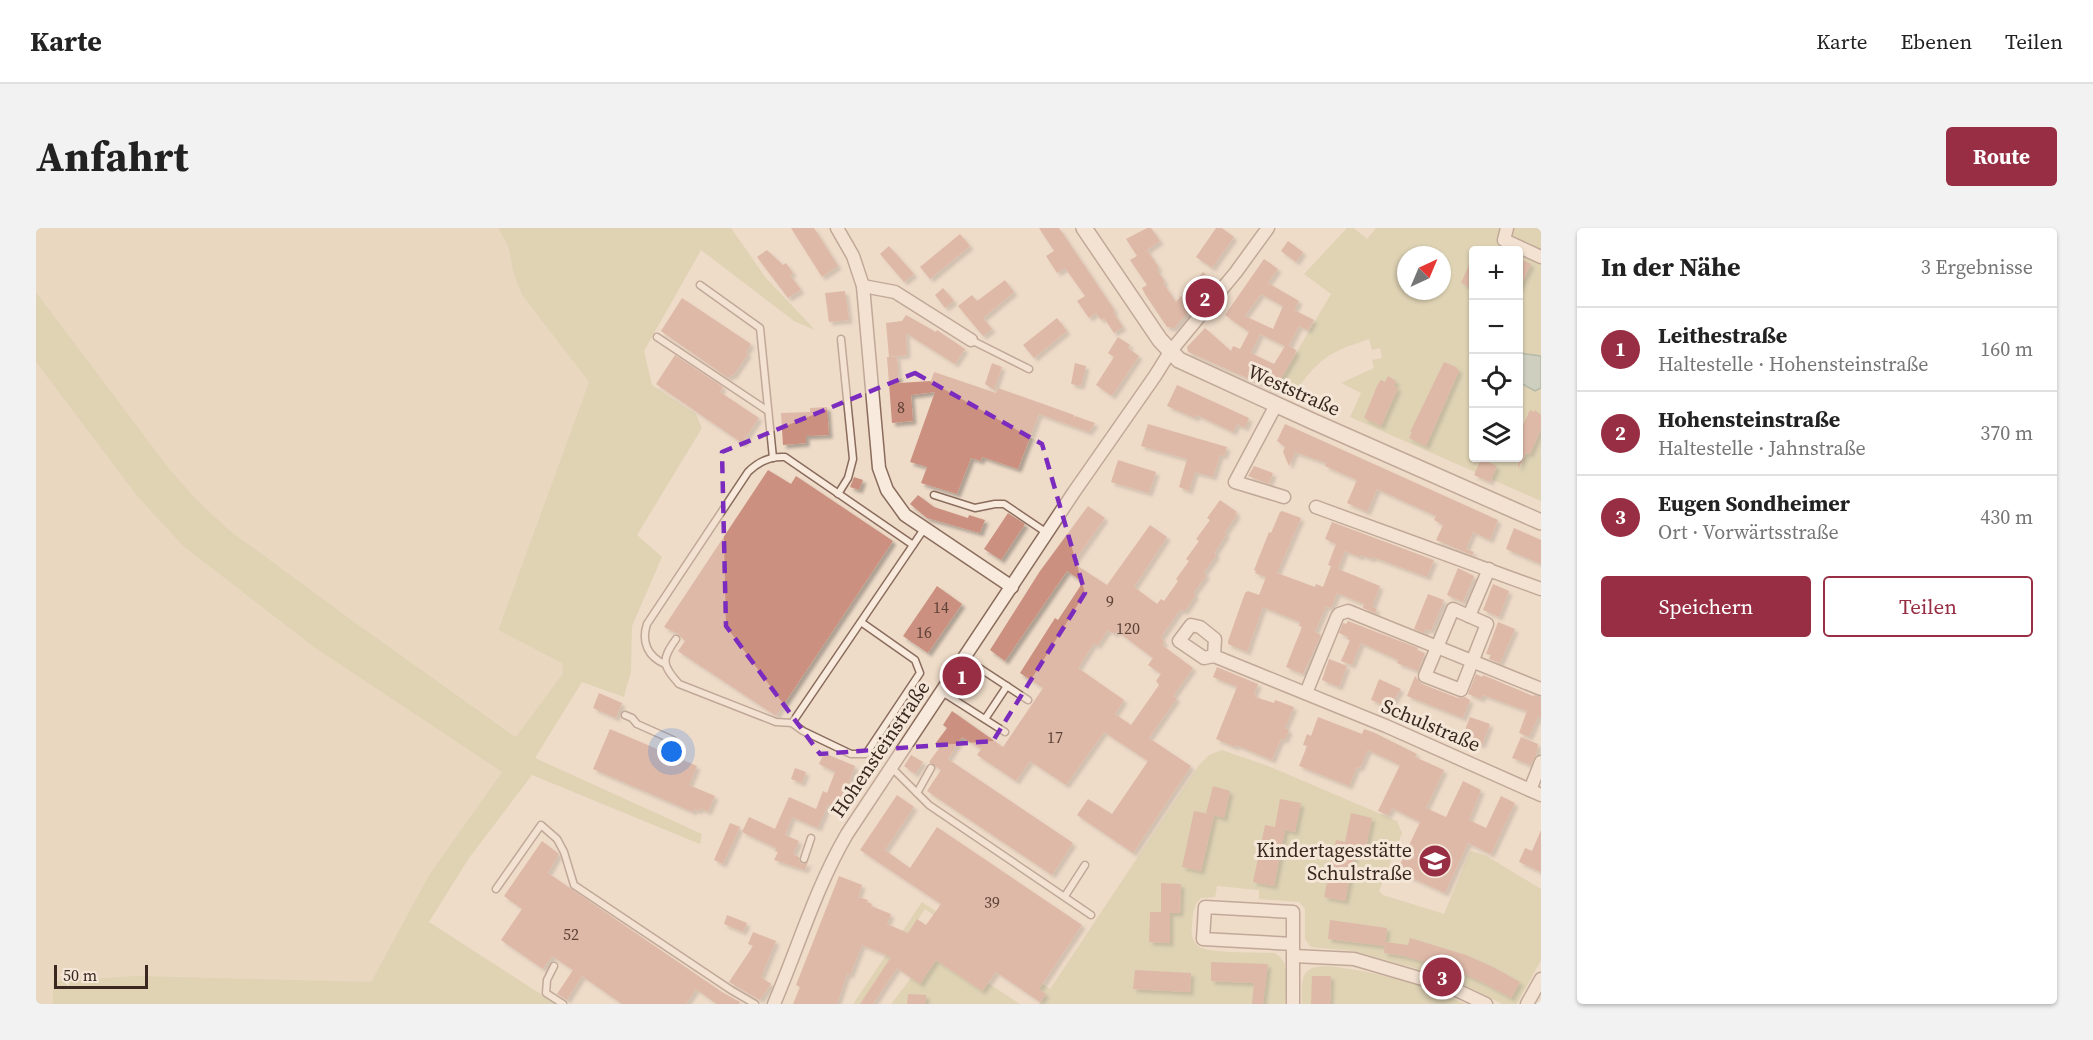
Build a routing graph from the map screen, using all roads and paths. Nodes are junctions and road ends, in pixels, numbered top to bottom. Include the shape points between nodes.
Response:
1 (837, 228) edge
2 (1084, 228) edge
3 (1268, 228) edge
4 (1507, 228) edge
5 (1541, 257) edge
6 (700, 285) dead end
7 (863, 286) junction
8 (657, 337) dead end
9 (841, 339) dead end
10 (971, 340) joint
11 (1170, 352) junction
12 (1029, 369) dead end
13 (1276, 405) junction
14 (768, 411) junction
15 (773, 458) junction
16 (838, 494) junction
17 (934, 495) dead end
18 (1284, 497) dead end
19 (1316, 507) dead end
20 (1541, 522) edge
21 (924, 529) junction
22 (1047, 533) junction
23 (913, 545) junction
24 (1489, 569) junction
25 (1012, 587) junction
26 (1541, 589) edge
27 (1469, 616) junction
28 (861, 622) junction
29 (676, 639) dead end
30 (1437, 646) junction
31 (1214, 656) dead end
32 (964, 658) junction
33 (1472, 661) junction
34 (665, 664) junction
35 (1007, 687) junction
36 (1541, 689) edge
37 (941, 692) junction
38 (1305, 693) junction
39 (1028, 700) dead end
40 (625, 715) dead end
41 (985, 719) junction
42 (792, 723) junction
43 (1005, 732) dead end
44 (674, 749) dead end
45 (1541, 762) edge
46 (891, 767) junction
47 (931, 768) dead end
48 (917, 793) junction
49 (1535, 793) edge
50 (811, 838) dead end
51 (804, 859) dead end
52 (1085, 865) dead end
53 (496, 889) dead end
54 (1065, 896) junction
55 (1090, 915) dead end
56 (1293, 950) junction
57 (554, 966) dead end
58 (1541, 979) edge
59 (562, 1004) edge
60 (755, 1004) edge
61 (774, 1004) edge
62 (1293, 1004) edge
63 (1486, 1004) edge
64 (1527, 1004) edge

1 - 7 street via 853,256
2 - 11 street, Weststraße
3 - 11 street, Hohensteinstraße
4 - 5 street via 1504,240
6 - 14 lane via 760,328
7 - 10 street via 895,292
7 - 21 street via 879,468 887,490 905,515
8 - 14 lane
9 - 16 lane via 853,459
10 - 12 lane
11 - 13 street, Weststraße via 1195,368
11 - 22 street, Hohensteinstraße
13 - 18 street via 1235,482
13 - 20 street, Weststraße
14 - 15 lane
15 - 16 lane via 785,457
15 - 34 lane via 748,471 646,624 646,648
16 - 23 lane
17 - 22 lane via 975,508 1004,504
19 - 24 street
21 - 23 lane
21 - 25 street
22 - 25 street, Hohensteinstraße
23 - 28 lane
24 - 26 street
24 - 27 street
25 - 32 street, Hohensteinstraße
27 - 30 street via 1453,609
27 - 33 street via 1487,624
28 - 42 lane
28 - 42 lane via 915,660 920,669 866,754 851,754
29 - 34 lane via 665,654
30 - 33 street
30 - 33 street via 1425,676 1461,690
30 - 38 street via 1345,611 1337,617
31 - 38 street, Schulstraße
32 - 35 lane
32 - 37 street, Hohensteinstraße
33 - 36 street
34 - 42 lane via 679,684 776,722
35 - 39 lane
35 - 41 lane
37 - 41 lane
37 - 46 street, Hohensteinstraße
38 - 49 street, Schulstraße
40 - 44 lane via 673,740
41 - 43 lane
45 - 49 street
46 - 48 lane
46 - 61 street, Hohensteinstraße via 838,850
47 - 48 lane
48 - 54 lane
50 - 51 lane
52 - 54 lane
53 - 60 lane via 541,825 557,839 574,885
54 - 55 lane
56 - 56 street via 1293,912 1205,907 1203,939
56 - 62 street
56 - 63 street via 1354,959 1450,987
57 - 59 lane via 546,980 546,993
58 - 64 street

